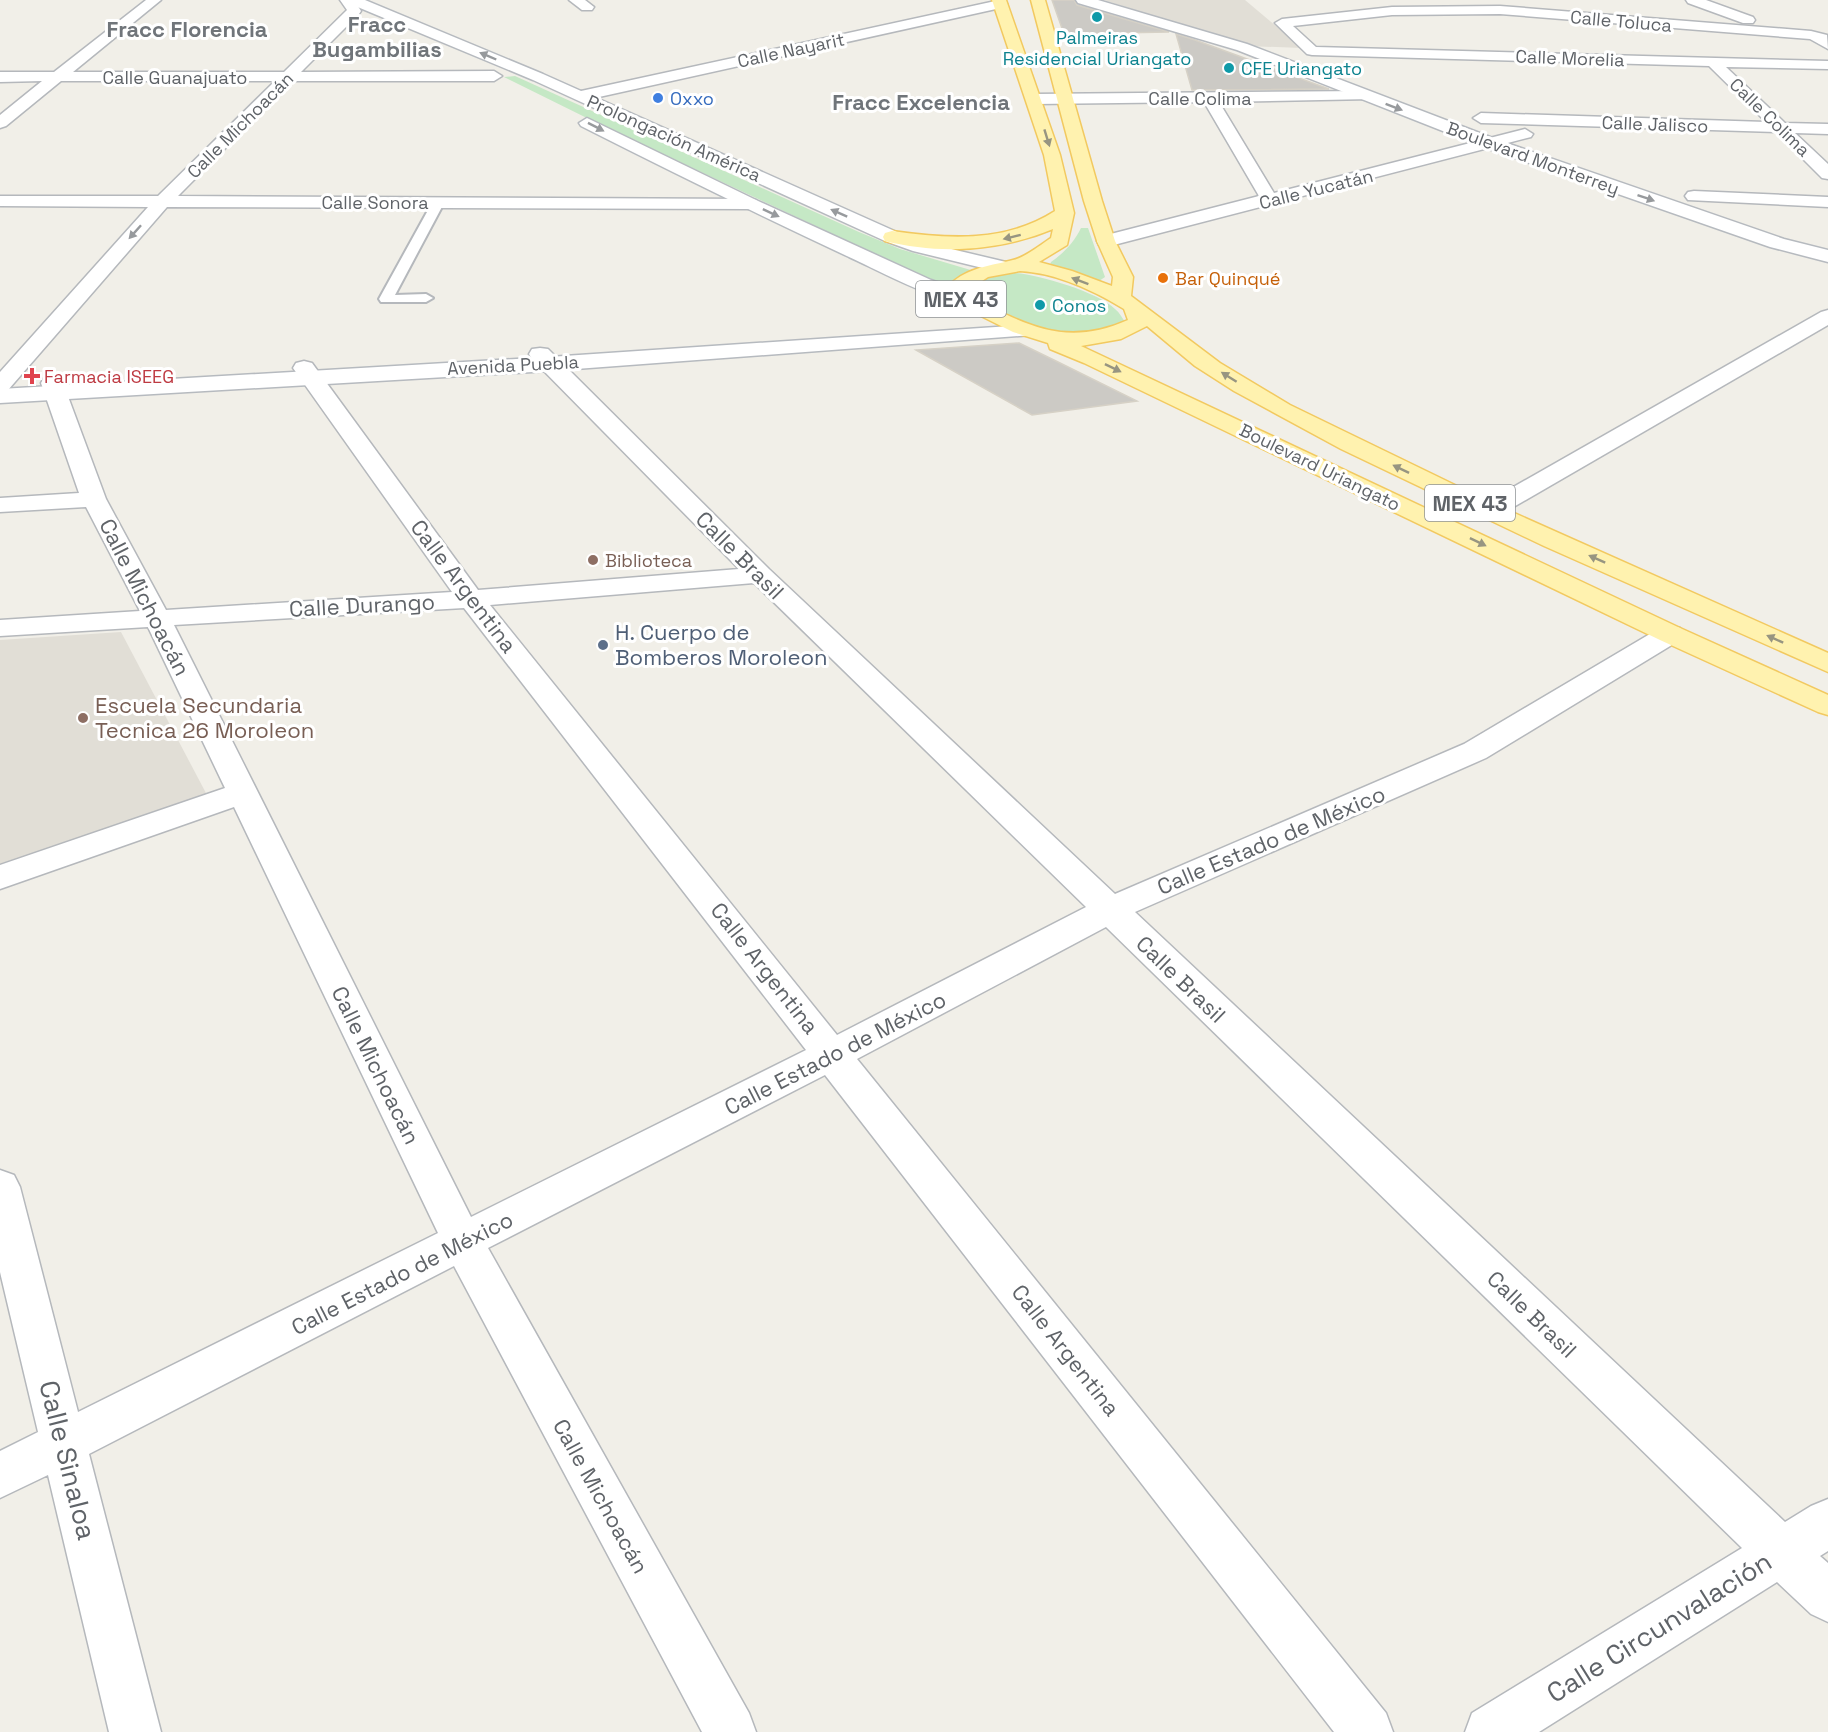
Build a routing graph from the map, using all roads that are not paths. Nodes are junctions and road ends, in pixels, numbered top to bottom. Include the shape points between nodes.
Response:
1 (154, 0) edge
2 (1083, 0) edge
3 (1446, 0) edge
4 (1573, 0) edge
5 (1693, 0) edge
6 (1023, 2) edge
7 (347, 3) edge
8 (1467, 10) junction
9 (1626, 21) junction
10 (1784, 33) junction
11 (1825, 41) edge
12 (1312, 51) junction
13 (1276, 53) junction
14 (1713, 62) junction
15 (1828, 65) edge
16 (1354, 67) dead end
17 (0, 77) edge
18 (59, 77) junction
19 (289, 77) junction
20 (538, 77) junction
21 (500, 78) junction
22 (581, 96) junction
23 (1366, 96) junction
24 (1066, 98) junction
25 (1209, 98) junction
26 (1035, 99) junction
27 (1476, 116) joint
28 (576, 117) dead end
29 (0, 123) edge
30 (1781, 128) junction
31 (1828, 129) edge
32 (1531, 136) joint
33 (1492, 144) junction
34 (1828, 174) edge
35 (1671, 188) dead end
36 (1694, 196) junction
37 (1270, 200) junction
38 (0, 201) edge
39 (163, 201) junction
40 (438, 202) junction
41 (1828, 202) edge
42 (750, 204) junction
43 (1065, 213) junction
44 (1749, 214) dead end
45 (1781, 226) dead end
46 (892, 237) junction
47 (1828, 240) edge
48 (1106, 241) junction
49 (1828, 256) edge
50 (1009, 266) junction
51 (952, 294) junction
52 (426, 298) dead end
53 (1127, 303) junction
54 (982, 310) junction
55 (1828, 316) edge
56 (1033, 334) junction
57 (545, 359) junction
58 (308, 372) junction
59 (0, 385) edge
60 (55, 388) junction
61 (0, 396) edge
62 (94, 499) junction
63 (0, 505) edge
64 (1489, 511) junction
65 (760, 575) junction
66 (471, 599) junction
67 (157, 618) junction
68 (0, 628) edge
69 (1670, 634) junction
70 (1828, 663) edge
71 (1828, 706) edge
72 (243, 793) junction
73 (0, 877) edge
74 (1109, 910) junction
75 (833, 1054) junction
76 (0, 1187) edge
77 (463, 1242) junction
78 (64, 1443) junction
79 (0, 1475) edge
80 (1828, 1523) edge
81 (1781, 1552) junction
82 (1828, 1597) edge
83 (135, 1732) edge
84 (730, 1732) edge
85 (1367, 1732) edge
86 (1491, 1732) edge

1 - 18 street
2 - 13 street, Boulevard Monterrey via 1242,47
3 - 8 street
4 - 9 street
5 - 10 street
6 - 22 street, Calle Nayarit
6 - 24 main road, MEX 43
6 - 26 main road, MEX 43
7 - 19 street, Calle Michoacán
20 -> 7 street, Prolongación América
7 - 21 street
8 - 9 street, Calle Toluca
8 - 12 street, Calle Toluca via 1392,11 1282,23
9 - 10 street, Calle Toluca
10 - 11 street, Calle Toluca
12 - 13 street, Boulevard Monterrey
12 - 14 street, Calle Morelia
12 - 16 street, Boulevard Monterrey
13 - 23 street, Boulevard Monterrey
14 - 15 street, Calle Morelia
14 - 30 street, Calle Colima
17 - 18 street, Calle Guanajuato
18 - 19 street, Calle Guanajuato
18 - 29 street
19 - 21 street, Calle Guanajuato
19 - 39 street, Calle Michoacán
20 - 21 street, Calle Guanajuato
20 - 22 street, Prolongación América
46 -> 22 street, Prolongación América
23 - 25 street, Calle Colima
23 -> 33 street, Boulevard Monterrey
24 - 25 street, Calle Colima
24 - 26 street, Calle Colima
24 - 48 main road, MEX 43
25 - 37 street
26 -> 43 main road, MEX 43
27 - 30 street, Calle Jalisco
27 - 32 street, Boulevard Monterrey
28 -> 42 street, Prolongación América
30 - 31 street, Calle Jalisco
30 - 34 street, Calle Colima
32 - 33 street, Calle Yucatán
33 - 37 street, Calle Yucatán
33 -> 49 street, Boulevard Monterrey via 1776,243
35 - 36 street
36 - 41 street
36 - 44 street
37 - 48 street, Calle Yucatán
38 - 39 street, Calle Sonora
39 - 40 street, Calle Sonora
39 -> 59 street, Calle Michoacán
40 - 42 street, Calle Sonora
40 - 52 lane via 386,299
42 -> 51 street, Prolongación América
43 -> 46 main road via 1040,228 998,240 954,243
43 - 50 main road, MEX 43 via 1060,241
45 - 47 street
46 - 50 street, Prolongación América
48 - 53 main road, MEX 43 via 1123,276
50 - 51 main road, MEX 43 via 968,279
53 -> 50 main road, MEX 43 via 1070,277 1040,268
51 - 54 main road, MEX 43
53 - 56 main road, MEX 43 via 1139,323 1119,334 1083,341
64 -> 53 main road, Boulevard Uriangato / MEX 43 via 1280,409 1204,362
54 - 56 main road, MEX 43
54 - 57 street, Avenida Puebla via 963,324 946,329
55 - 64 street
56 - 57 street, Avenida Puebla
56 -> 69 main road, Boulevard Uriangato / MEX 43 via 1103,363
57 - 58 street, Avenida Puebla
57 - 65 street, Calle Brasil
58 - 60 street, Avenida Puebla
58 - 66 street, Calle Argentina
59 - 60 street, Avenida Puebla
60 - 61 street, Avenida Puebla
60 - 62 street, Calle Michoacán
62 - 63 street
62 - 67 street, Calle Michoacán
70 -> 64 main road, Boulevard Uriangato / MEX 43
65 - 66 street, Calle Durango
65 - 74 street, Calle Brasil
66 - 67 street, Calle Durango
66 - 75 street, Calle Argentina
67 - 68 street, Calle Durango
67 - 72 street, Calle Michoacán
69 - 71 main road, Boulevard Uriangato / MEX 43
69 - 74 street, Calle Estado de México via 1475,751
72 - 73 street
72 - 77 street, Calle Michoacán
74 - 75 street, Calle Estado de México
74 - 81 street, Calle Brasil
75 - 77 street, Calle Estado de México
75 - 85 street, Calle Argentina
76 - 78 street, Calle Sinaloa
77 - 78 street, Calle Estado de México
77 - 84 street, Calle Michoacán
78 - 79 street, Calle Estado de México
78 - 83 street, Calle Sinaloa
80 - 81 street, Calle Circunvalación
81 - 82 street, Calle Brasil
81 - 86 street, Calle Circunvalación

